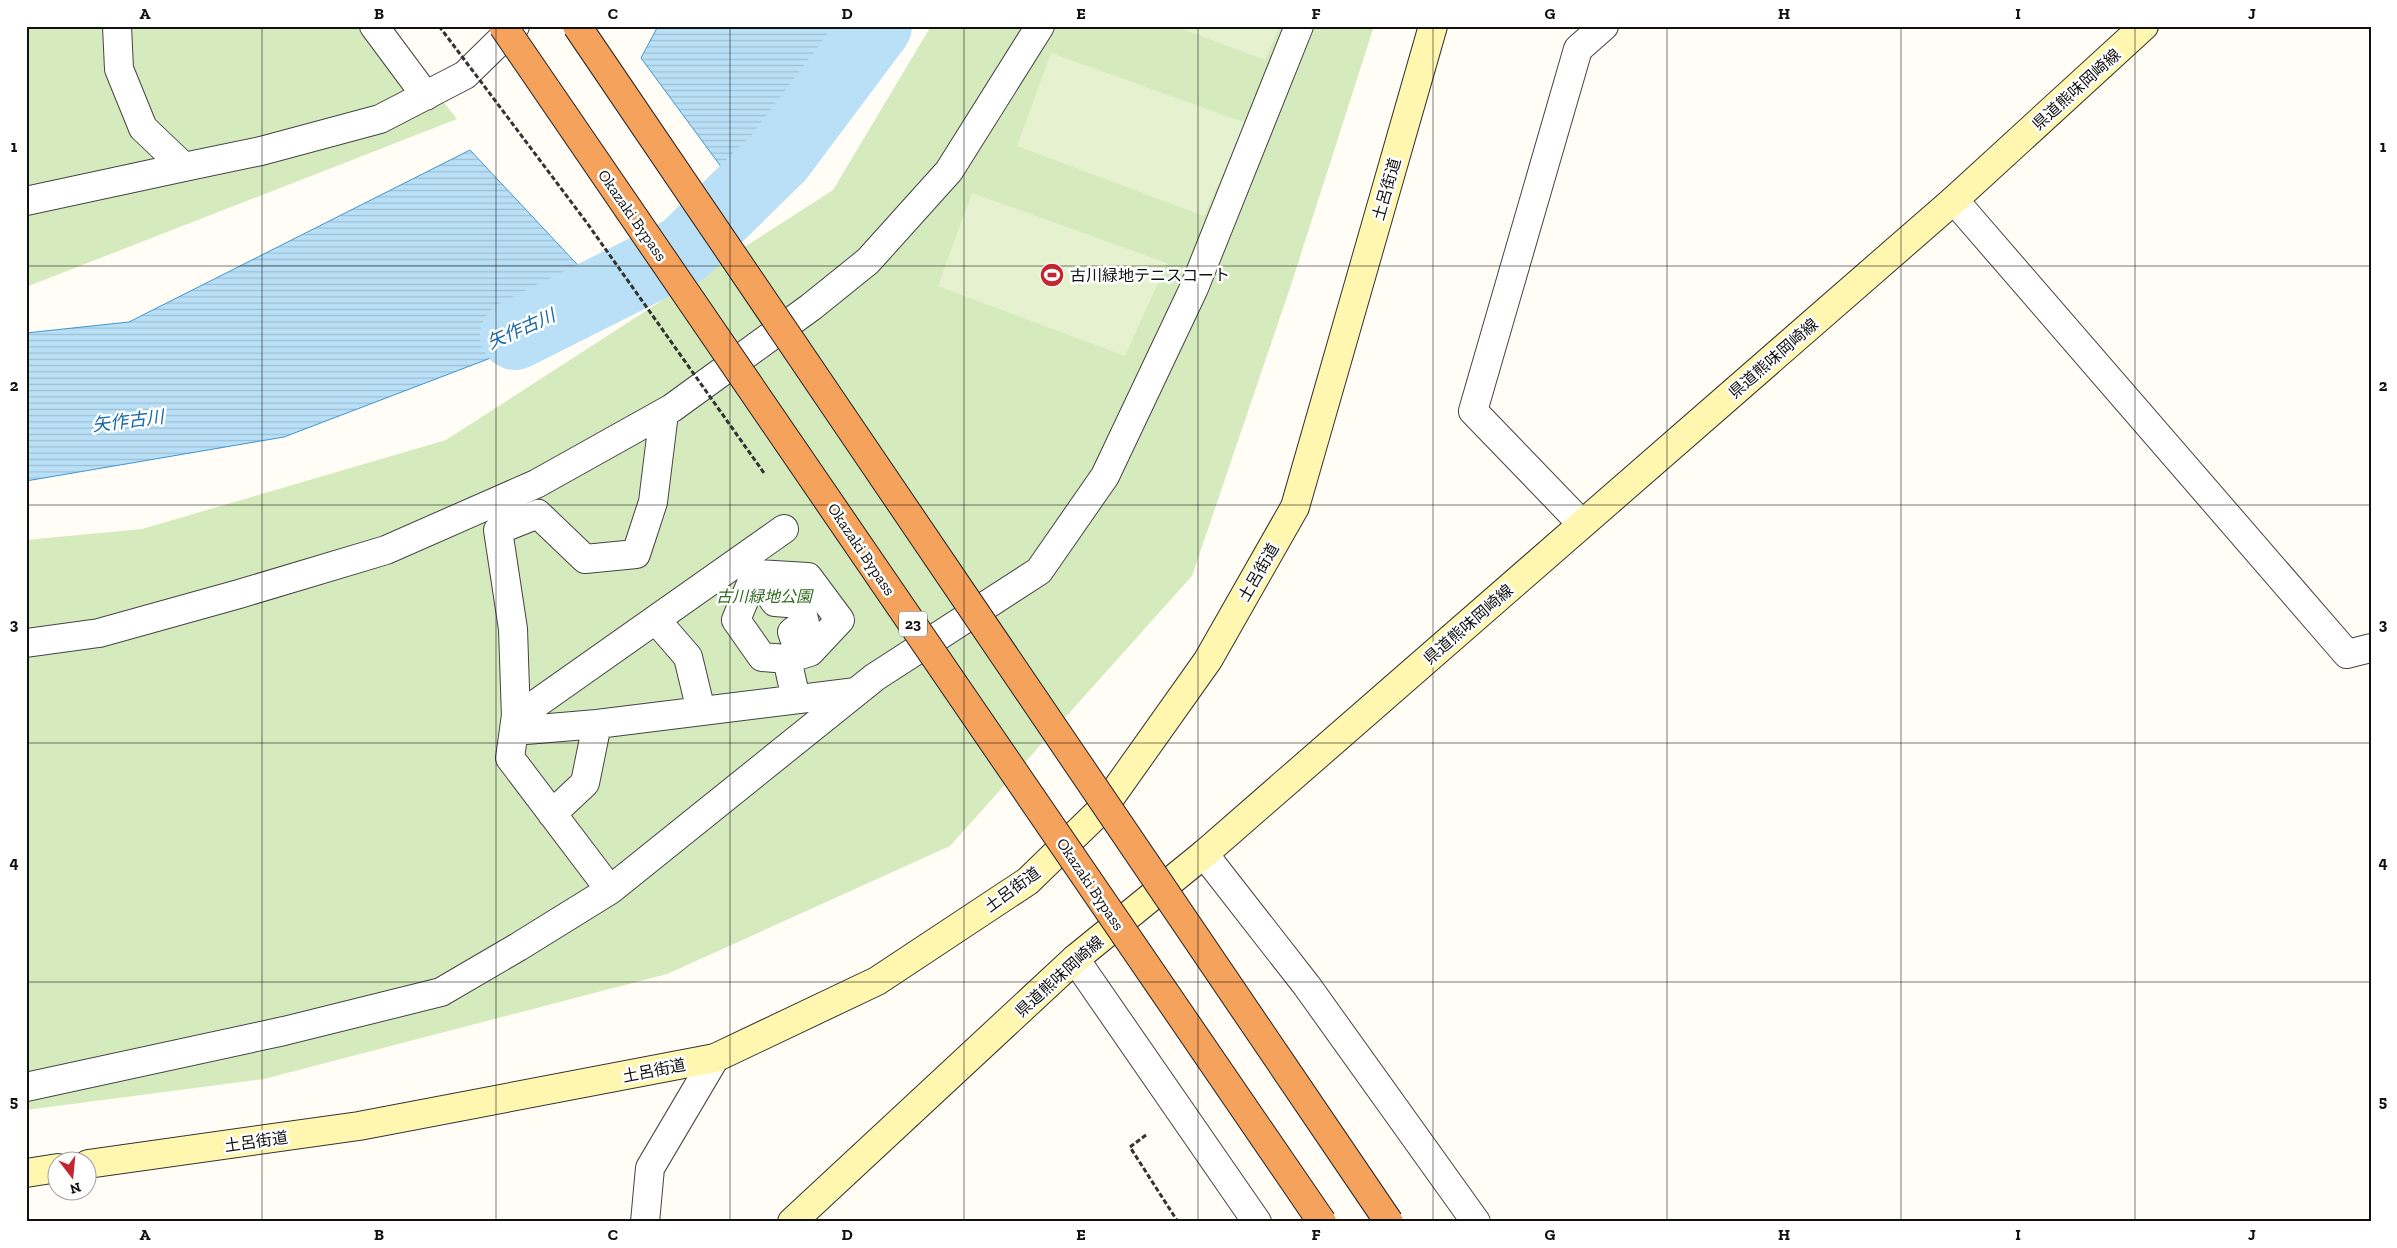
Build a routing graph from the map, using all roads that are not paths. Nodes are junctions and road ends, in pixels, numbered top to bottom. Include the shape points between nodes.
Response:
1 (118, 26) edge
2 (374, 26) edge
3 (503, 26) edge
4 (515, 26) edge
5 (578, 26) edge
6 (1040, 26) edge
7 (1299, 26) edge
8 (1433, 26) edge
9 (1604, 26) edge
10 (2144, 26) edge
11 (426, 96) junction
12 (184, 167) junction
13 (1954, 200) junction
14 (26, 201) edge
15 (664, 413) junction
16 (1582, 524) junction
17 (784, 529) dead end
18 (750, 565) junction
19 (656, 620) junction
20 (26, 644) edge
21 (2371, 648) edge
22 (793, 649) junction
23 (856, 692) junction
24 (796, 699) junction
25 (701, 711) junction
26 (515, 723) junction
27 (597, 724) junction
28 (552, 814) junction
29 (1204, 854) junction
30 (610, 890) junction
31 (1074, 959) junction
32 (715, 1058) junction
33 (26, 1087) edge
34 (98, 1163) edge
35 (48, 1170) edge
36 (26, 1173) edge
37 (645, 1222) edge
38 (792, 1222) edge
39 (1257, 1222) edge
40 (1322, 1222) edge
41 (1389, 1222) edge
42 (1476, 1222) edge

1 - 12 street via 119,69 144,128
2 - 11 street
3 - 40 highway, Okazaki Bypass / 23, bridge
4 - 11 street via 465,75
5 - 41 highway, bridge
6 - 15 street via 950,171 868,261 811,307
7 - 23 street via 1194,288 1105,476 1039,571
8 - 32 street, 土呂街道 via 1295,507 1208,660 1103,808 1028,881 877,981
9 - 16 street via 1578,49 1473,412
10 - 13 street, 県道熊味岡崎線
11 - 12 street via 380,119 261,151
12 - 14 street
13 - 16 street, 県道熊味岡崎線
13 - 21 street via 2347,654
15 - 20 street via 536,484 386,550 99,633
15 - 26 street via 654,502 636,554 585,560 538,514 498,530 513,629
16 - 29 street, 県道熊味岡崎線
17 - 18 street
18 - 19 street
18 - 22 street via 775,602 800,604 805,623
18 - 22 street via 736,620 762,657
18 - 22 street via 808,577 840,620 810,652
19 - 25 street via 688,657
19 - 26 street via 516,718
22 - 24 street
23 - 24 street
23 - 30 street
24 - 25 street
25 - 27 street
26 - 27 street
26 - 28 street via 510,758
27 - 28 street via 585,783
28 - 30 street
29 - 31 street, 県道熊味岡崎線
29 - 42 street via 1307,986
30 - 33 street via 441,992 284,1031
31 - 38 street, 県道熊味岡崎線
31 - 39 street
32 - 34 street, 土呂街道 via 359,1126
32 - 37 street via 650,1168
35 - 36 street

